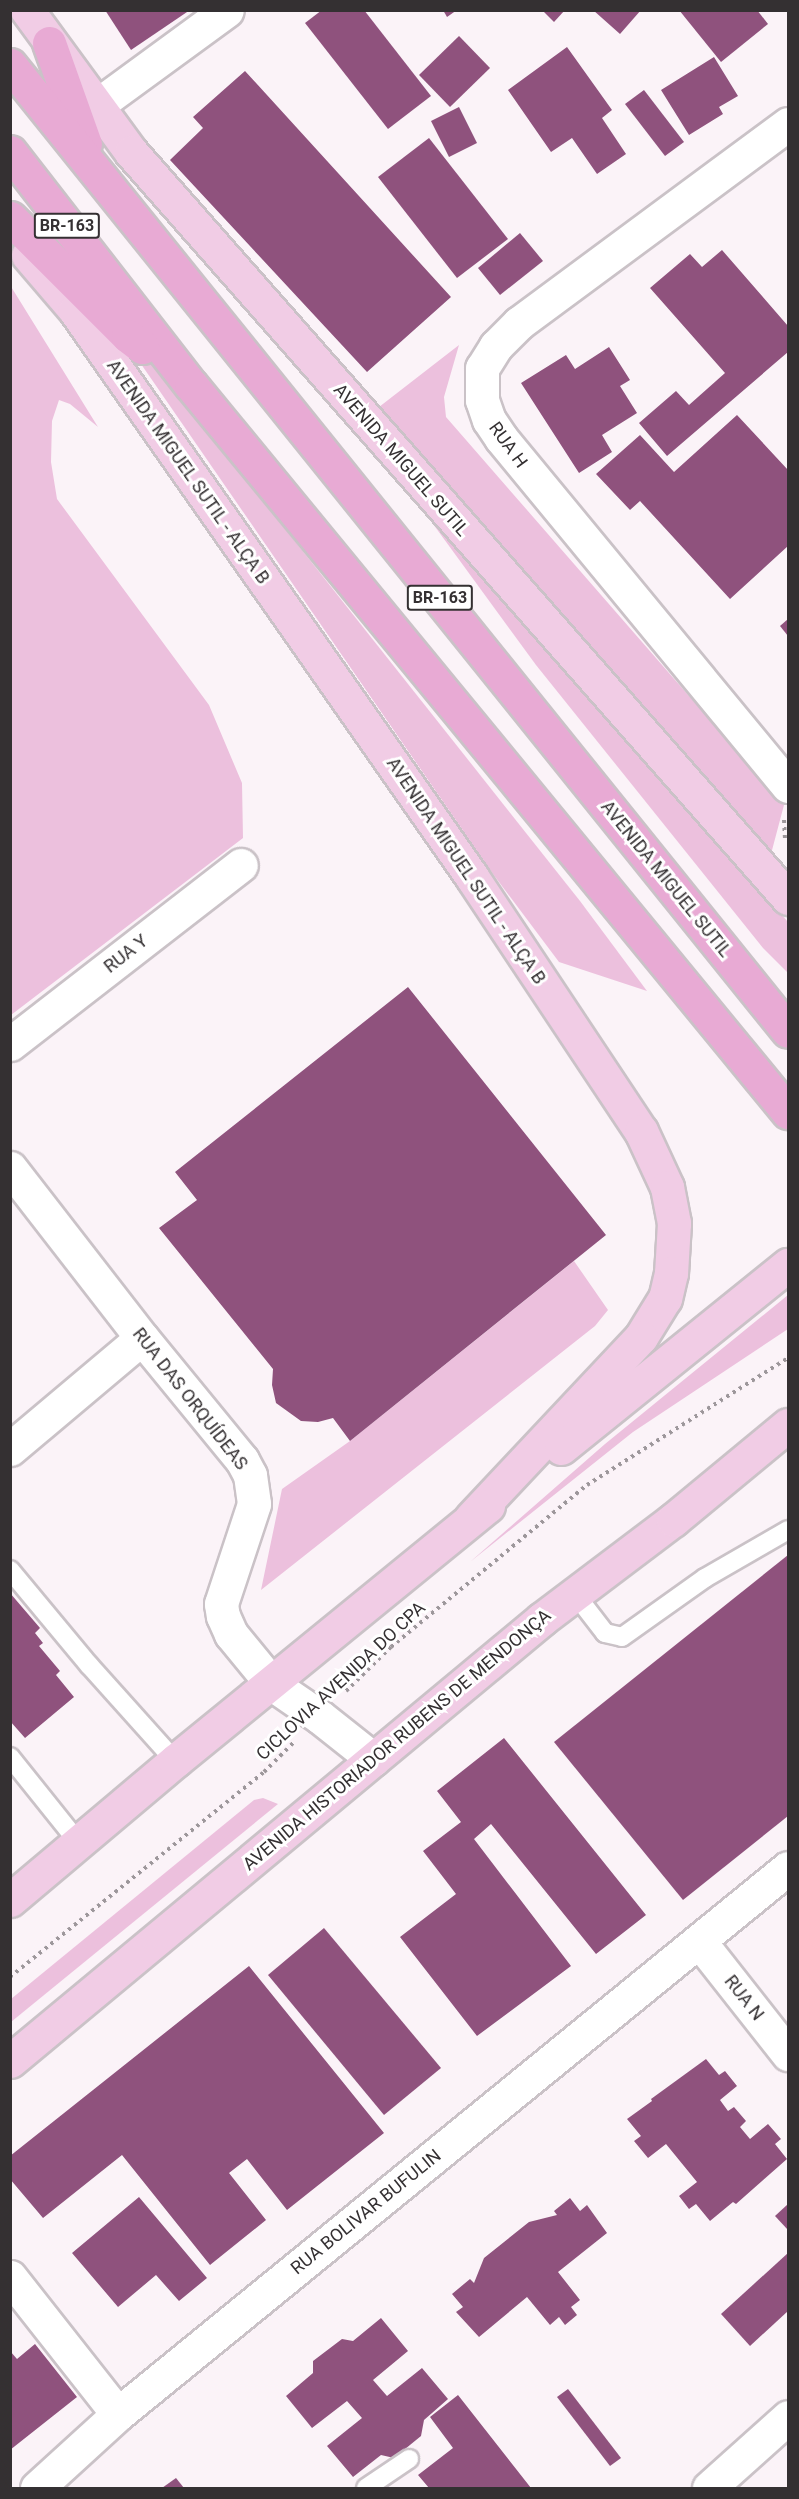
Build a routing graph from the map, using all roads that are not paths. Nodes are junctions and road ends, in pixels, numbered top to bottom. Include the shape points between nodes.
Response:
1 (27, 10) edge
2 (227, 10) edge
3 (49, 43) junction
4 (10, 65) edge
5 (96, 106) junction
6 (789, 124) edge
7 (10, 152) edge
8 (92, 165) junction
9 (10, 218) edge
10 (10, 236) edge
11 (191, 385) junction
12 (789, 786) edge
13 (241, 865) dead end
14 (789, 898) edge
15 (789, 1031) edge
16 (10, 1044) edge
17 (789, 1112) edge
18 (10, 1168) edge
19 (789, 1265) edge
20 (142, 1338) junction
21 (789, 1425) edge
22 (10, 1449) edge
23 (471, 1518) junction
24 (789, 1530) edge
25 (10, 1570) edge
26 (575, 1594) junction
27 (272, 1684) junction
28 (10, 1756) edge
29 (373, 1759) junction
30 (175, 1761) junction
31 (79, 1843) junction
32 (789, 1868) edge
33 (10, 1900) edge
34 (699, 1941) junction
35 (789, 2054) edge
36 (10, 2061) edge
37 (10, 2277) edge
38 (118, 2414) junction
39 (789, 2417) edge
40 (409, 2459) dead end
41 (37, 2488) edge
42 (366, 2488) edge
43 (710, 2488) edge

1 - 3 main road, AVENIDA MIGUEL SUTIL
2 - 5 street
3 - 5 main road, AVENIDA MIGUEL SUTIL
3 - 8 highway
4 - 8 highway, BR-163
5 - 14 main road, AVENIDA MIGUEL SUTIL via 139,160
6 - 12 street, RUA H via 519,323 496,345 483,368 482,379 482,400 501,438
7 - 11 highway, BR-163
8 - 15 highway, AVENIDA MIGUEL SUTIL / BR-163
9 - 11 highway via 128,336
10 - 23 main road, AVENIDA MIGUEL SUTIL - ALÇA B via 75,310 472,877 641,1131 667,1186 674,1223 665,1298 634,1345
11 - 17 highway, BR-163
13 - 16 street, RUA Y
18 - 20 street, RUA DAS ORQUÍDEAS
19 - 23 main road
20 - 22 street
20 - 27 street, RUA DAS ORQUÍDEAS via 250,1475 254,1504 224,1592 223,1616 231,1634
21 - 26 main road, AVENIDA HISTORIADOR RUBENS DE MENDONÇA
23 - 27 main road
24 - 26 lane via 705,1578 622,1637 605,1633
25 - 30 lane via 88,1665
26 - 29 main road, AVENIDA HISTORIADOR RUBENS DE MENDONÇA
27 - 29 street, RUA DAS ORQUÍDEAS
27 - 30 main road
28 - 31 lane
29 - 36 main road, AVENIDA HISTORIADOR RUBENS DE MENDONÇA
30 - 31 main road
31 - 33 main road
32 - 34 street, RUA BOLIVAR BUFULIN
34 - 35 street, RUA N
34 - 38 street, RUA BOLIVAR BUFULIN
37 - 38 street
38 - 41 street, RUA BOLIVAR BUFULIN
39 - 43 street
40 - 42 lane

